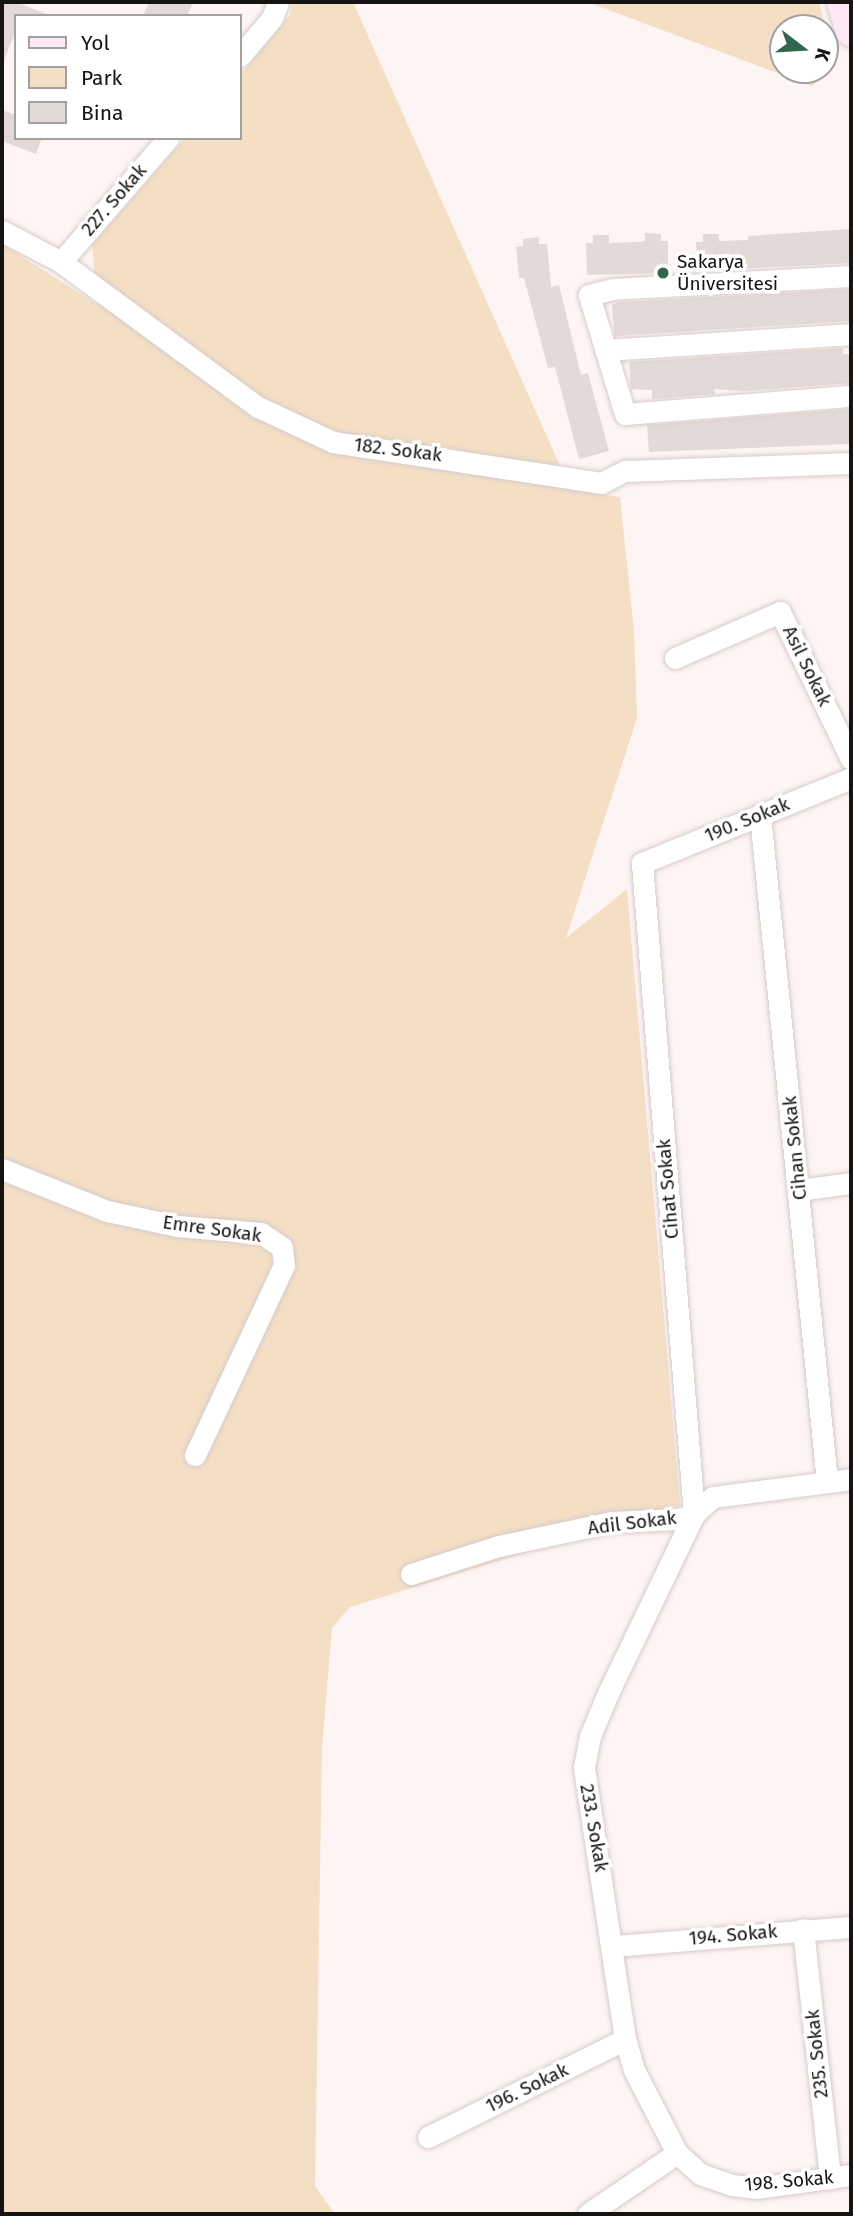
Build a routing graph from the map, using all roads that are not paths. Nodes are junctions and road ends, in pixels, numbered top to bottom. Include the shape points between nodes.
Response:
1 (278, 2) edge
2 (842, 2) edge
3 (851, 32) edge
4 (242, 54) edge
5 (166, 140) edge
6 (2, 231) edge
7 (61, 262) junction
8 (851, 276) edge
9 (851, 334) edge
10 (606, 350) junction
11 (851, 396) edge
12 (851, 463) edge
13 (675, 657) dead end
14 (851, 758) edge
15 (851, 778) edge
16 (760, 815) junction
17 (642, 863) joint
18 (2, 1169) edge
19 (851, 1183) edge
20 (799, 1190) junction
21 (195, 1455) dead end
22 (851, 1479) edge
23 (827, 1481) junction
24 (694, 1514) junction
25 (411, 1574) dead end
26 (851, 1927) edge
27 (803, 1929) junction
28 (614, 1946) junction
29 (625, 2039) junction
30 (428, 2137) dead end
31 (677, 2153) junction
32 (841, 2177) edge
33 (588, 2214) edge

1 - 4 street via 272,18
2 - 3 street
5 - 7 street, 227. Sokak
6 - 7 street, 182. Sokak
7 - 12 street, 182. Sokak via 231,388 295,427 333,442 601,483 625,471
8 - 10 street via 613,289 589,295
9 - 10 street
10 - 11 street via 625,414
13 - 14 street, Asil Sokak via 780,612
15 - 16 street, 190. Sokak
16 - 17 street, 190. Sokak
16 - 20 street, Cihan Sokak
17 - 24 street, Cihat Sokak
18 - 21 street, Emre Sokak via 107,1211 177,1226 261,1233 282,1247 284,1265
19 - 20 street
20 - 23 street, Cihan Sokak
22 - 23 street, Adil Sokak
23 - 24 street, Adil Sokak via 713,1497
24 - 25 street, Adil Sokak via 611,1522 499,1546
24 - 28 street, 233. Sokak via 609,1691 590,1736 584,1767
26 - 27 street, 194. Sokak
27 - 28 street, 194. Sokak
27 - 32 street, 235. Sokak
28 - 29 street, 233. Sokak
29 - 30 street, 196. Sokak
29 - 31 street, 233. Sokak via 634,2070
31 - 32 street, 198. Sokak via 700,2174 732,2185 757,2188
31 - 33 street

